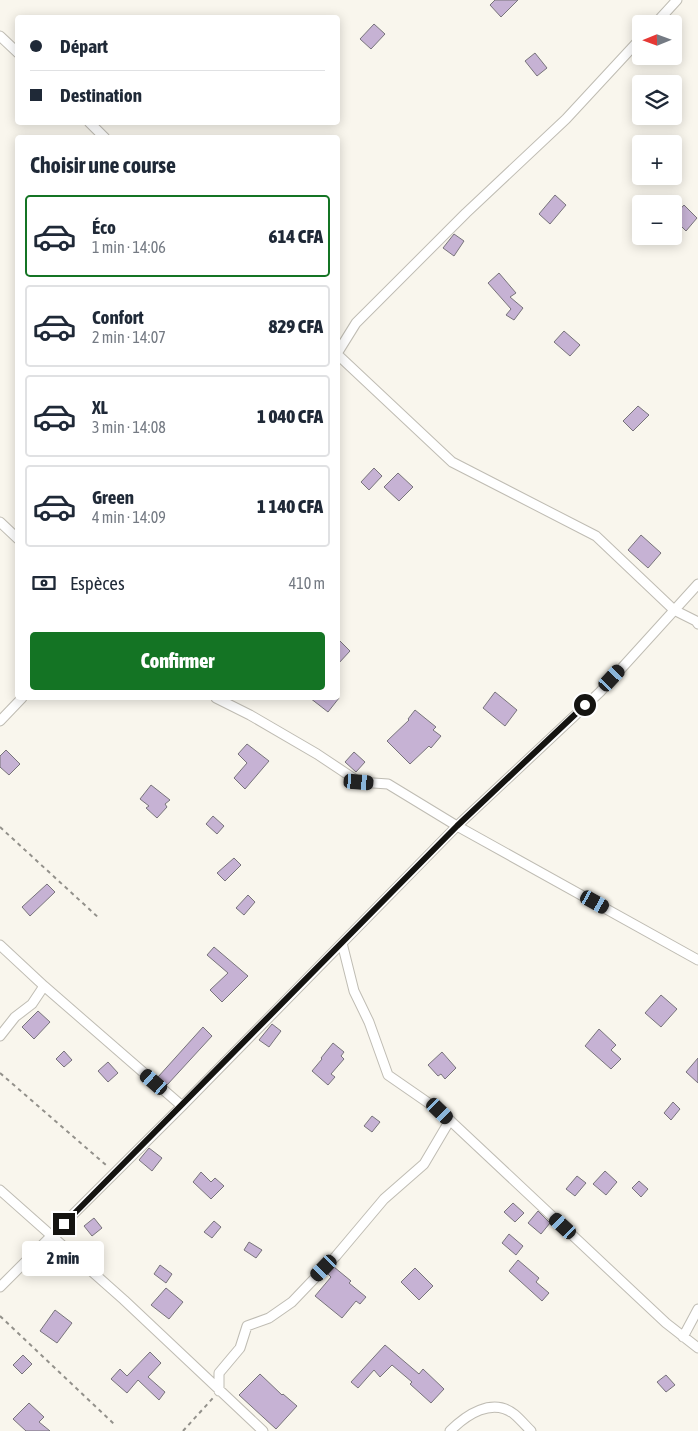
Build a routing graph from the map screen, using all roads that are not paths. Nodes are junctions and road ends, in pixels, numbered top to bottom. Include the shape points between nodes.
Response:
1 (677, 0) edge
2 (663, 15) edge
3 (0, 36) edge
4 (632, 48) edge
5 (15, 51) edge
6 (92, 125) edge
7 (102, 135) edge
8 (340, 350) edge
9 (340, 355) edge
10 (0, 522) edge
11 (15, 536) edge
12 (698, 584) edge
13 (674, 610) junction
14 (698, 624) edge
15 (20, 700) edge
16 (220, 700) edge
17 (0, 721) edge
18 (457, 826) junction
19 (342, 943) junction
20 (0, 945) edge
21 (698, 960) edge
22 (44, 986) junction
23 (0, 1036) edge
24 (182, 1106) junction
25 (450, 1120) junction
26 (0, 1190) edge
27 (52, 1237) junction
28 (0, 1287) edge
29 (698, 1309) edge
30 (683, 1336) junction
31 (698, 1348) edge
32 (219, 1390) junction
33 (263, 1431) edge
34 (450, 1431) edge
35 (531, 1431) edge

1 - 2 street
3 - 5 street
4 - 8 street via 566,118 356,322
6 - 7 street
9 - 13 street via 452,462 596,536
10 - 11 street
12 - 13 street
13 - 14 street
13 - 18 street via 600,692
15 - 17 street
16 - 18 street via 308,749 359,782 388,784
18 - 19 street
18 - 21 street
19 - 24 street
19 - 25 street via 354,990 388,1075
20 - 22 street
22 - 23 street via 32,1004 15,1017
22 - 24 street
24 - 27 street
25 - 30 street
25 - 32 street via 424,1164 384,1199 292,1302 270,1318 247,1326 240,1348 219,1373
26 - 27 street
27 - 28 street
27 - 32 street
29 - 30 street
30 - 31 street
32 - 33 street
34 - 35 street via 462,1418 481,1409 499,1406 513,1413

